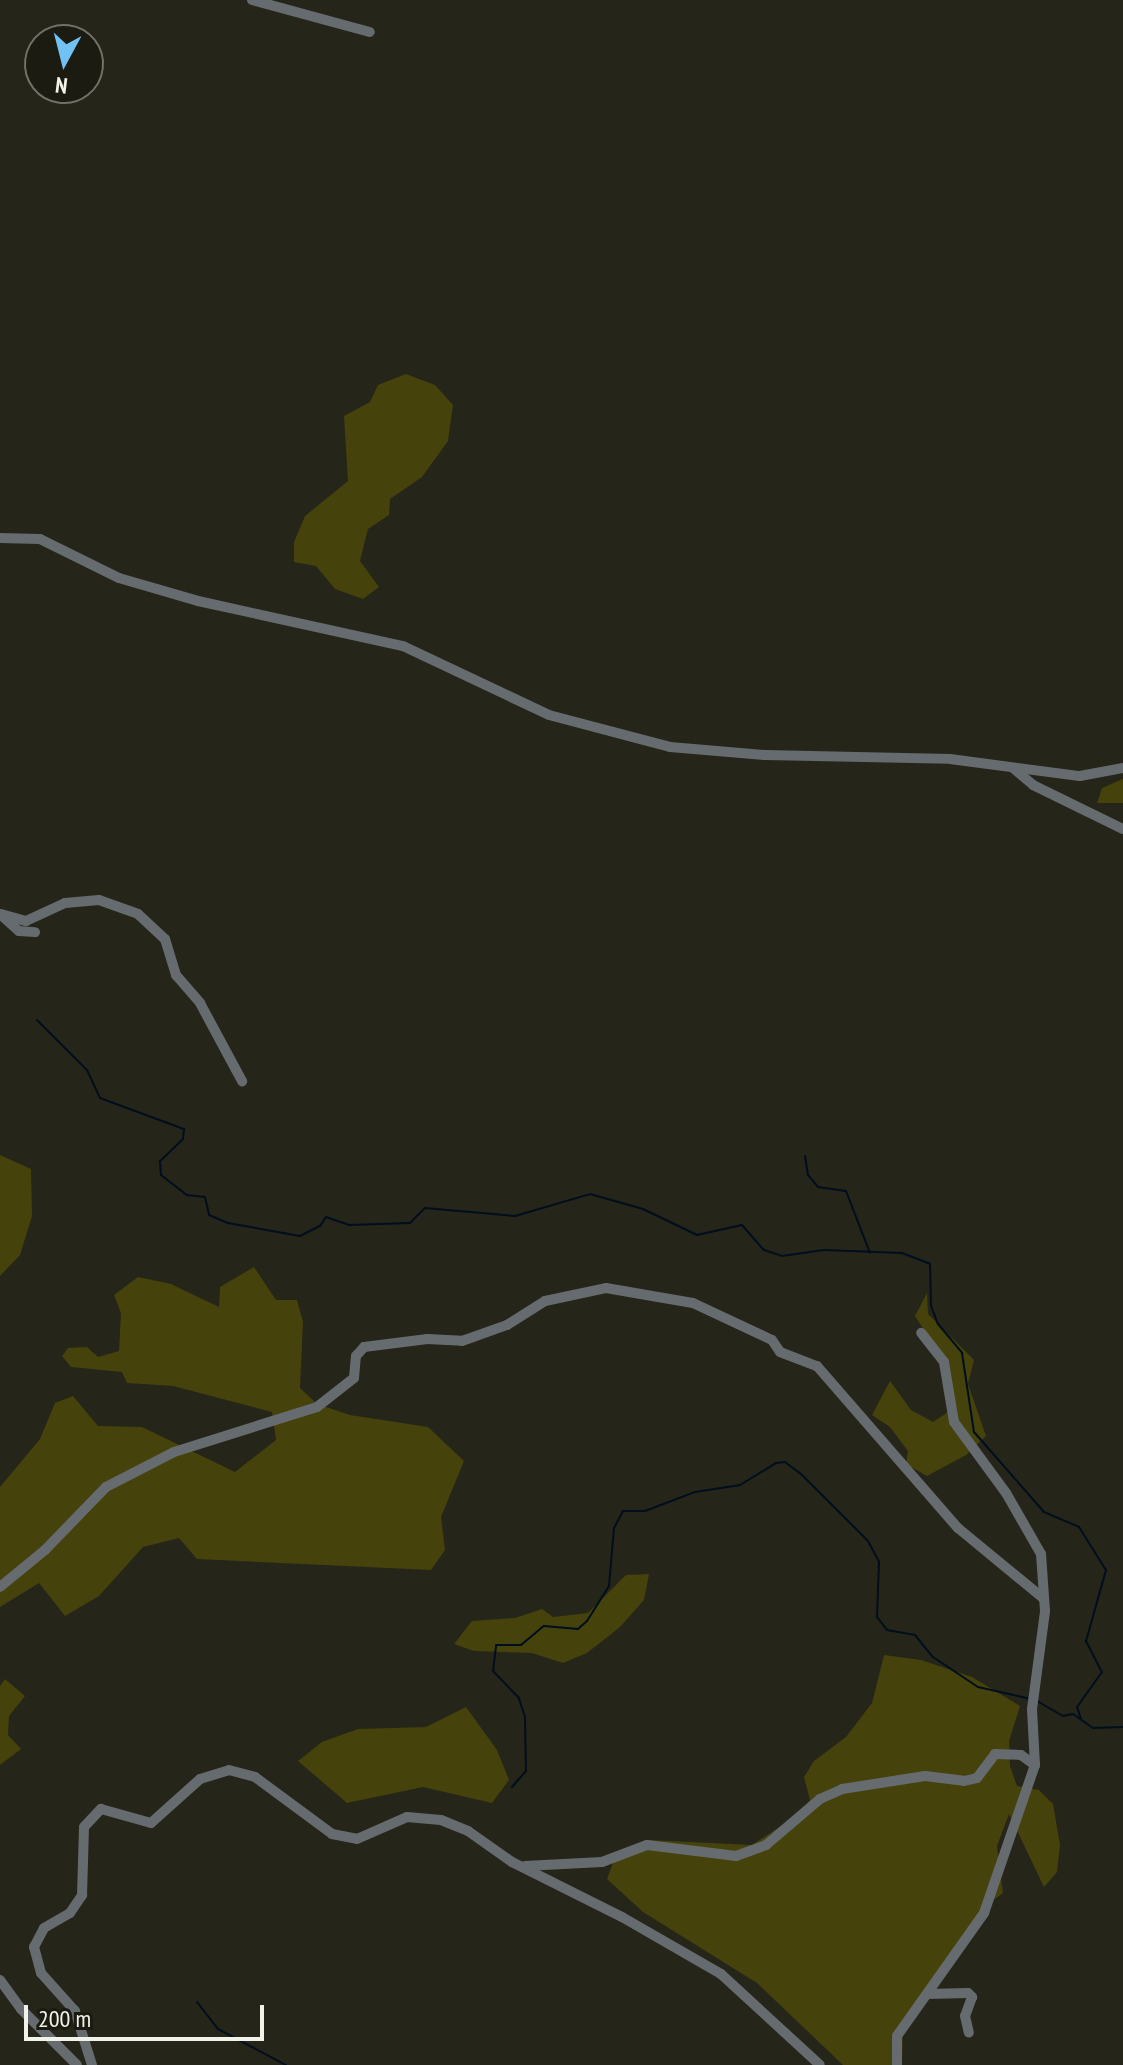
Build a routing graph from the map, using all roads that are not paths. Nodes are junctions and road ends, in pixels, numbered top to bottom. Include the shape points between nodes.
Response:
1 (252, 0) edge
2 (370, 32) dead end
3 (0, 529) edge
4 (0, 538) edge
5 (40, 539) junction
6 (1012, 767) junction
7 (1123, 768) edge
8 (1123, 829) edge
9 (0, 914) edge
10 (35, 932) dead end
11 (242, 1081) dead end
12 (921, 1333) dead end
13 (0, 1587) edge
14 (1043, 1598) junction
15 (1035, 1765) junction
16 (520, 1866) junction
17 (0, 1980) edge
18 (928, 1994) junction
19 (969, 2033) dead end
20 (77, 2065) edge
21 (92, 2065) edge
22 (820, 2065) edge
23 (897, 2065) edge

1 - 2 street
3 - 5 street
4 - 5 street
5 - 6 street via 119,578 317,631 371,636 549,715 670,747 950,759
6 - 7 street via 1080,776
6 - 8 street via 1033,785
9 - 10 street via 11,927
9 - 11 street via 26,921 65,903 99,900 138,914 165,939 176,975 200,1003
12 - 14 street via 944,1362 954,1422 1006,1493 1041,1554
13 - 14 street via 106,1487 174,1452 317,1407 354,1378 356,1356 364,1347 462,1341 507,1325 545,1301 606,1288 693,1303 817,1366 958,1528
14 - 15 street via 1044,1631 1032,1709
15 - 16 street via 1021,1755 995,1754 977,1778 964,1781 925,1776 842,1789 820,1799 766,1845 736,1856 647,1845 602,1862
15 - 18 street via 984,1913
16 - 21 street via 441,1820 407,1817 357,1839 332,1834 255,1777 229,1770 200,1779 151,1823 101,1809 84,1827 80,1848 86,1879 77,1906 44,1928 34,1947 41,1973 75,2011
16 - 22 street via 721,1974
17 - 20 street
18 - 19 street via 968,1993
18 - 23 street via 897,2036

